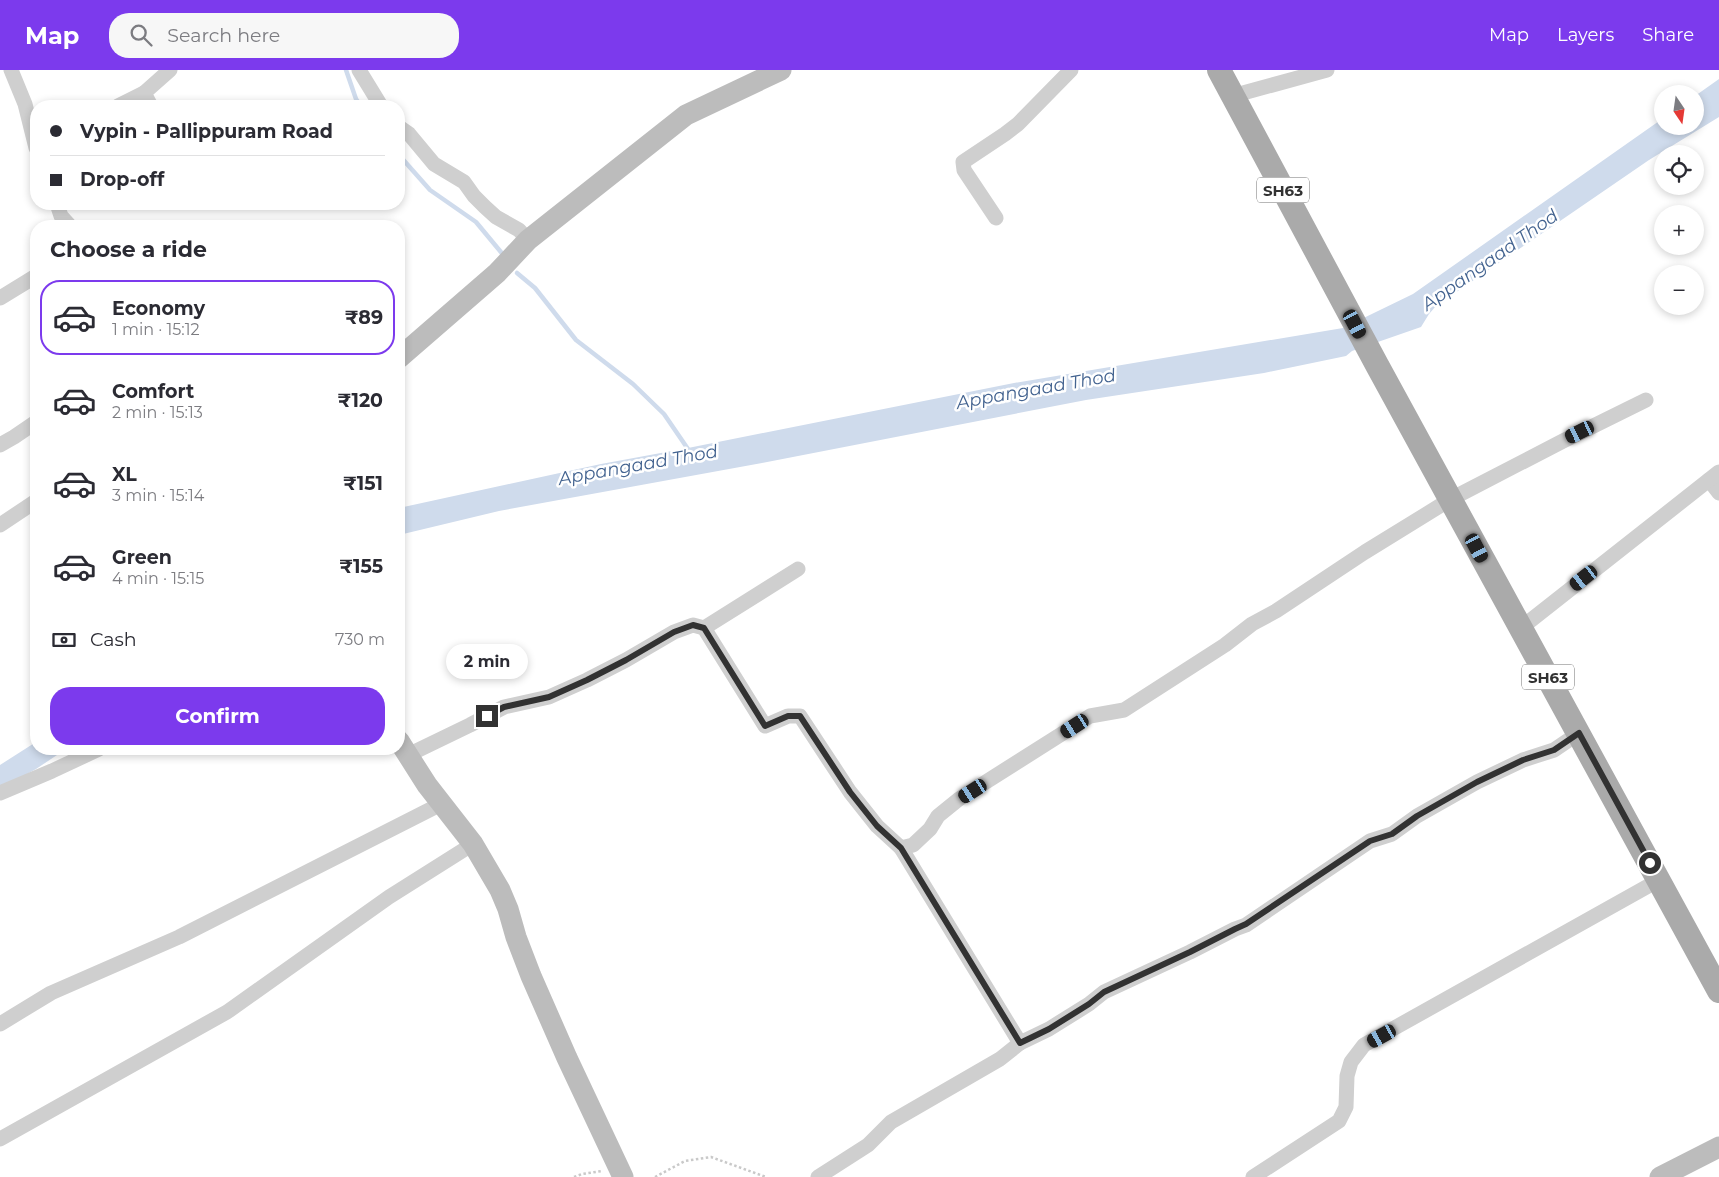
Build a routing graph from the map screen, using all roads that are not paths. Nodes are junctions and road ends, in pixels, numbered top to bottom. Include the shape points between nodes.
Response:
1 (10, 70) edge
2 (170, 70) edge
3 (359, 70) edge
4 (780, 70) edge
5 (1071, 70) edge
6 (1219, 70) edge
7 (1327, 70) edge
8 (1232, 96) junction
9 (148, 100) edge
10 (377, 100) edge
11 (30, 124) edge
12 (405, 131) edge
13 (996, 218) dead end
14 (528, 240) junction
15 (30, 280) edge
16 (0, 298) edge
17 (405, 353) edge
18 (1646, 400) dead end
19 (30, 426) edge
20 (0, 445) edge
21 (1714, 476) edge
22 (1719, 493) edge
23 (1451, 500) junction
24 (30, 505) edge
25 (0, 525) edge
26 (798, 569) dead end
27 (704, 628) junction
28 (1521, 628) junction
29 (1579, 733) junction
30 (405, 747) edge
31 (405, 751) edge
32 (86, 755) edge
33 (0, 792) edge
34 (441, 804) junction
35 (473, 844) junction
36 (901, 848) junction
37 (1659, 880) junction
38 (1719, 991) edge
39 (0, 1024) edge
40 (1020, 1043) junction
41 (0, 1139) edge
42 (1719, 1148) edge
43 (620, 1173) edge
44 (818, 1177) edge
45 (1253, 1177) edge
46 (1660, 1177) edge

1 - 11 street
2 - 9 street
3 - 10 street
4 - 14 main road via 686,115
5 - 13 street via 1006,134 963,162 964,170
6 - 8 main road, SH63
7 - 8 street
8 - 23 main road, SH63
12 - 14 street via 434,164 464,182 496,217 519,230
14 - 17 main road via 498,273
15 - 16 street
18 - 23 street
19 - 20 street
21 - 22 street
21 - 28 street
23 - 28 main road, SH63
23 - 36 street via 1364,552 1124,710 1090,716 959,799 938,816 913,845
24 - 25 street
26 - 27 street
27 - 30 street via 693,625 674,632 626,660 549,697 504,707 470,725
27 - 36 street via 765,726 788,716 800,716 850,792 877,826
28 - 29 main road, SH63
29 - 37 main road, SH63
29 - 40 street via 1554,750 1523,760 1477,782 1392,834 1370,841 1246,924 1104,992 1049,1029
31 - 34 main road
32 - 33 street
34 - 35 main road
34 - 39 street via 179,937 51,993
35 - 41 street via 389,897 227,1012
35 - 43 main road via 500,890 531,976
36 - 40 street
37 - 38 main road, SH63
37 - 45 street via 1364,1046 1351,1062 1346,1107 1339,1121
40 - 44 street via 1000,1059 891,1122 868,1145
42 - 46 main road

